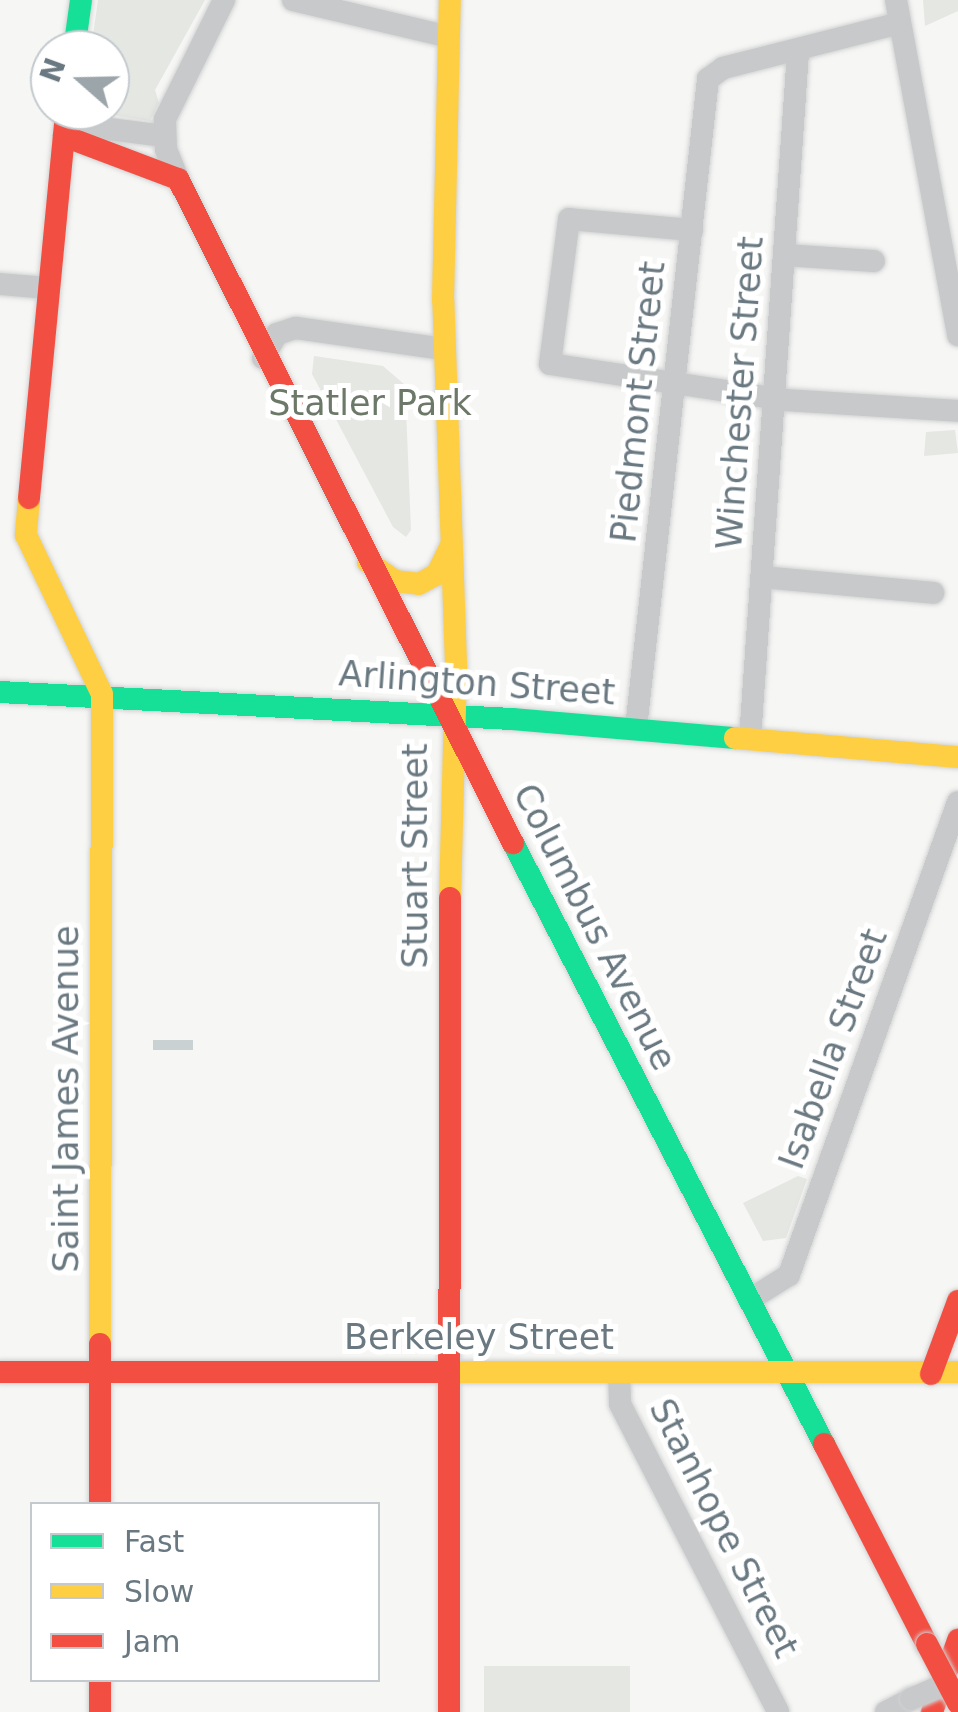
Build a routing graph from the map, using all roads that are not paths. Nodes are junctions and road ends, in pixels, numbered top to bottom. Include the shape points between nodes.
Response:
1 (81, 0) edge
2 (224, 0) edge
3 (293, 0) edge
4 (450, 0) edge
5 (896, 12) edge
6 (77, 30) edge
7 (446, 36) junction
8 (798, 53) junction
9 (64, 130) edge
10 (64, 136) junction
11 (164, 136) junction
12 (178, 179) junction
13 (692, 230) junction
14 (785, 255) junction
15 (874, 261) dead end
16 (0, 284) edge
17 (50, 288) junction
18 (958, 335) edge
19 (444, 350) junction
20 (263, 358) junction
21 (677, 383) junction
22 (772, 398) junction
23 (958, 411) edge
24 (451, 545) junction
25 (368, 562) junction
26 (762, 577) junction
27 (933, 593) dead end
28 (0, 692) edge
29 (102, 694) junction
30 (450, 716) junction
31 (636, 728) junction
32 (750, 739) junction
33 (955, 758) edge
34 (958, 802) edge
35 (749, 1300) junction
36 (958, 1301) edge
37 (0, 1372) edge
38 (450, 1372) junction
39 (619, 1372) junction
40 (958, 1372) edge
41 (101, 1374) junction
42 (786, 1374) junction
43 (931, 1374) junction
44 (100, 1502) edge
45 (958, 1640) edge
46 (100, 1682) edge
47 (953, 1693) edge
48 (894, 1708) edge
49 (100, 1712) edge
50 (449, 1712) edge
51 (778, 1712) edge
52 (932, 1712) edge

1 - 6 main road
2 - 11 street via 168,108
3 - 7 street
4 - 7 main road, Stuart Street
5 - 8 street
5 - 18 street
7 - 19 main road, Stuart Street
8 - 13 street, Piedmont Street via 716,70 707,84
8 - 14 street, Winchester Street
9 - 10 main road
10 - 11 street via 93,127
10 - 12 main road
10 - 17 main road
11 - 12 street, Columbus Avenue
12 - 20 main road, Columbus Avenue
13 - 21 street, Piedmont Street
13 - 21 street via 569,219 550,364
14 - 15 street
14 - 22 street, Winchester Street
16 - 17 street
17 - 29 main road via 26,535
19 - 20 street via 296,328 277,334
19 - 24 main road, Stuart Street
20 - 25 main road, Columbus Avenue
21 - 22 street
21 - 31 street, Piedmont Street
22 - 23 street
22 - 26 street, Winchester Street
24 - 25 main road via 437,574 419,584 395,581
24 - 30 main road, Stuart Street via 456,664
25 - 30 main road, Columbus Avenue
26 - 27 street
26 - 32 street, Winchester Street
28 - 29 main road, Arlington Street
29 - 30 main road, Arlington Street
29 - 41 main road, Saint James Avenue
30 - 31 main road, Arlington Street
30 - 35 main road, Columbus Avenue
30 - 38 main road, Stuart Street
31 - 32 main road, Arlington Street
32 - 33 main road, Arlington Street
34 - 35 street, Isabella Street via 789,1275
35 - 42 main road, Columbus Avenue
36 - 43 main road
37 - 41 main road, Berkeley Street
38 - 39 main road, Berkeley Street
38 - 41 main road, Berkeley Street
38 - 50 main road, Stuart Street
39 - 42 main road, Berkeley Street
39 - 51 street, Stanhope Street via 620,1404
40 - 43 main road, Berkeley Street
41 - 44 main road, Saint James Avenue
42 - 43 main road, Berkeley Street
42 - 47 main road, Columbus Avenue, bridge
45 - 52 main road
46 - 49 main road
47 - 48 street, bridge

